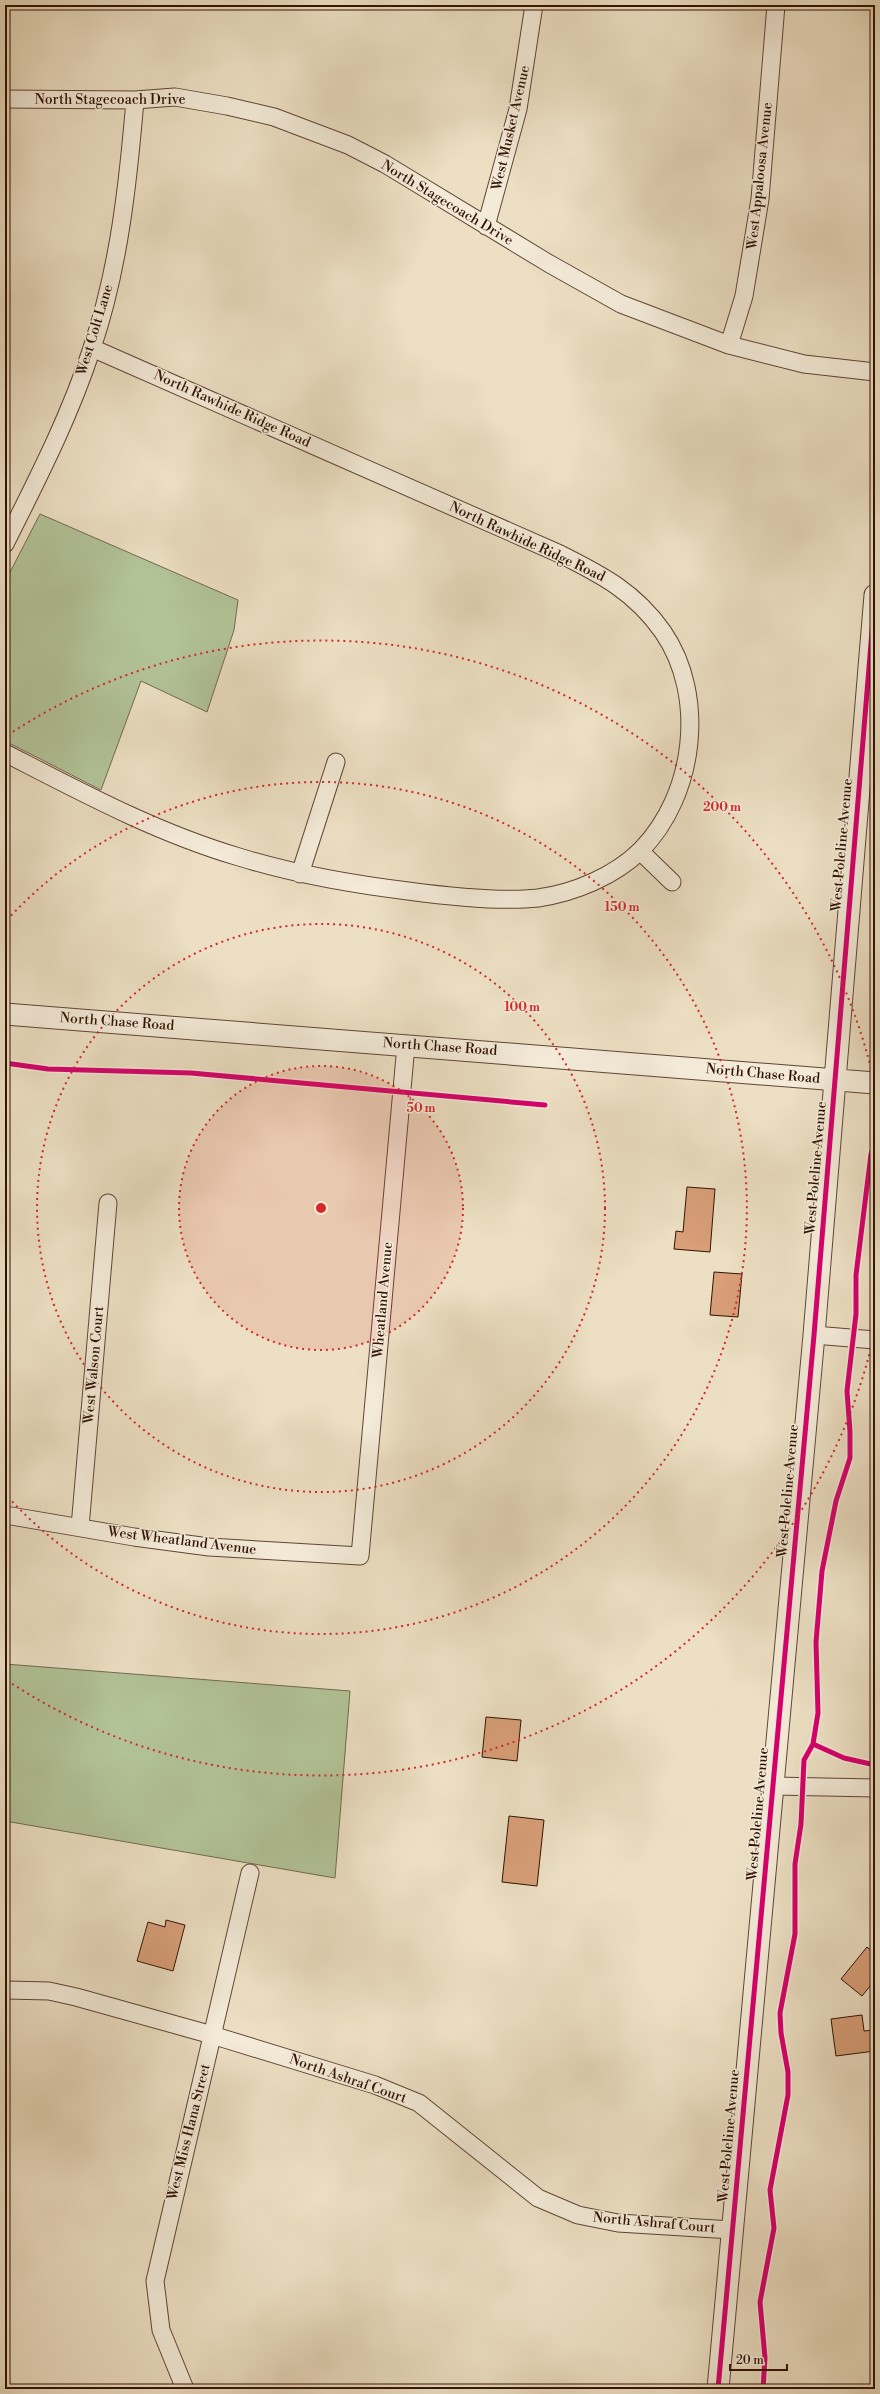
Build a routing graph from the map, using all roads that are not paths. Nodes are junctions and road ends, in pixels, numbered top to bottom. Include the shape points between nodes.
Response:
1 (534, 5) edge
2 (776, 5) edge
3 (5, 99) edge
4 (135, 100) junction
5 (486, 226) junction
6 (729, 345) junction
7 (92, 348) junction
8 (875, 372) edge
9 (5, 544) edge
10 (875, 594) edge
11 (871, 697) edge
12 (5, 753) edge
13 (336, 762) dead end
14 (640, 851) junction
15 (300, 874) junction
16 (672, 882) dead end
17 (5, 1014) edge
18 (406, 1044) junction
19 (835, 1081) junction
20 (875, 1083) edge
21 (108, 1202) dead end
22 (814, 1335) junction
23 (875, 1340) edge
24 (5, 1515) edge
25 (80, 1527) junction
26 (360, 1556) joint
27 (773, 1786) junction
28 (875, 1788) edge
29 (250, 1873) dead end
30 (6, 1990) dead end
31 (212, 2035) junction
32 (732, 2230) junction
33 (185, 2389) edge
34 (718, 2389) edge

1 - 5 street, West Musket Avenue via 518,109
2 - 6 street, West Appaloosa Avenue via 760,199 744,296
3 - 4 street, North Stagecoach Drive
4 - 5 street, North Stagecoach Drive via 175,97 227,106 299,125 348,145 385,164
4 - 7 street, West Colt Lane via 121,230
5 - 6 street, North Stagecoach Drive via 621,304
6 - 8 street, North Stagecoach Drive via 804,364
7 - 9 street, West Colt Lane via 57,437
7 - 14 street, North Rawhide Ridge Road via 560,554 624,589 663,632 671,647 685,684 689,716 688,750 680,785 668,813
10 - 11 street, West Poleline Avenue
11 - 19 street, West Poleline Avenue
12 - 15 street, North Rawhide Ridge Road via 106,804 186,839 237,857
13 - 15 street
14 - 15 street, North Rawhide Ridge Road via 601,877 569,891 537,898 433,894 352,884
14 - 16 street
17 - 18 street, North Chase Road
18 - 19 street, North Chase Road
18 - 26 street, Wheatland Avenue
19 - 20 street, North Chase Road
19 - 22 street, West Poleline Avenue
21 - 25 street, West Walson Court
22 - 23 street
22 - 27 street, West Poleline Avenue
24 - 25 street, West Wheatland Avenue
25 - 26 street, West Wheatland Avenue via 209,1547
27 - 28 street
27 - 32 street, West Poleline Avenue
29 - 31 street, West Miss Hana Street
30 - 31 street, North Ashraf Court via 49,1991
31 - 32 street, North Ashraf Court via 375,2085 419,2103 538,2198 578,2215 618,2223
31 - 33 street, West Miss Hana Street via 155,2281 161,2330
32 - 34 street, West Poleline Avenue

